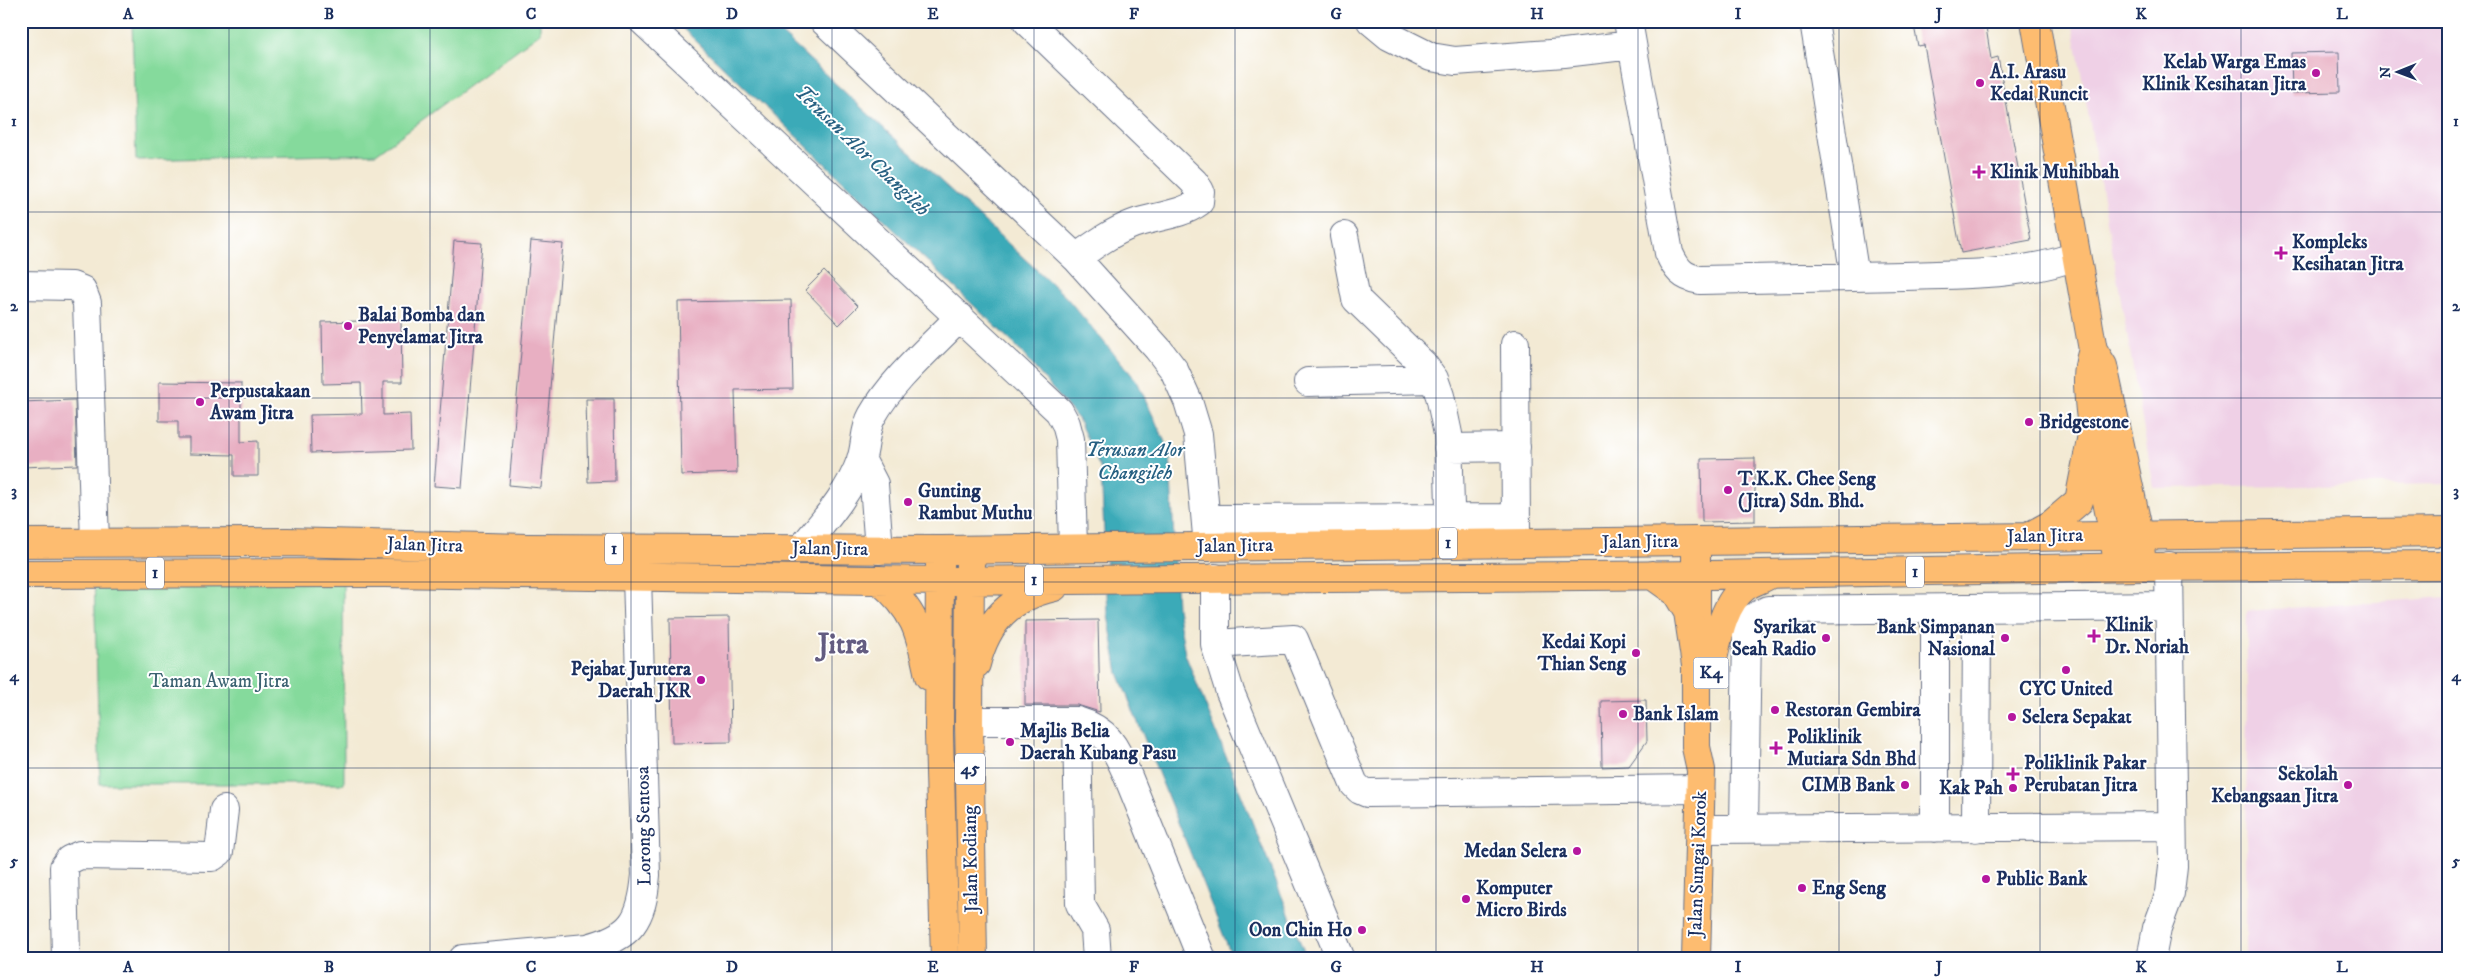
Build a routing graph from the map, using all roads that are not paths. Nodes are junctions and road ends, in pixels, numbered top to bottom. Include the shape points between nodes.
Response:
1 (644, 21) edge
2 (824, 21) edge
3 (1027, 21) edge
4 (1372, 21) edge
5 (1814, 21) edge
6 (2035, 21) edge
7 (1630, 33) edge
8 (1344, 236) dead end
9 (2076, 256) junction
10 (1076, 258) junction
11 (1855, 277) junction
12 (21, 285) edge
13 (960, 317) junction
14 (1516, 344) dead end
15 (2093, 350) junction
16 (1434, 379) junction
17 (1308, 382) dead end
18 (2092, 430) junction
19 (1516, 447) junction
20 (1448, 448) junction
21 (861, 459) junction
22 (1207, 519) junction
23 (1451, 530) junction
24 (1516, 531) junction
25 (2449, 532) edge
26 (2127, 535) junction
27 (2029, 536) junction
28 (1703, 541) junction
29 (95, 542) junction
30 (21, 543) edge
31 (370, 544) junction
32 (1204, 547) junction
33 (802, 548) junction
34 (1085, 548) junction
35 (879, 550) junction
36 (940, 550) junction
37 (970, 550) junction
38 (2449, 565) edge
39 (2169, 566) junction
40 (2130, 567) junction
41 (370, 573) junction
42 (21, 574) edge
43 (1704, 575) junction
44 (1769, 575) junction
45 (1652, 576) junction
46 (637, 577) junction
47 (1208, 578) junction
48 (1094, 579) junction
49 (879, 580) junction
50 (940, 580) junction
51 (970, 580) junction
52 (2169, 606) junction
53 (1976, 608) junction
54 (1935, 609) junction
55 (1215, 644) junction
56 (1704, 670) junction
57 (969, 709) junction
58 (1077, 721) junction
59 (939, 734) junction
60 (1701, 780) junction
61 (224, 810) dead end
62 (2172, 826) junction
63 (1744, 828) junction
64 (1936, 828) junction
65 (1976, 828) junction
66 (1700, 829) junction
67 (471, 958) edge
68 (66, 959) edge
69 (944, 959) edge
70 (973, 959) edge
71 (1097, 959) edge
72 (1202, 959) edge
73 (1341, 959) edge
74 (1696, 959) edge
75 (2151, 959) edge

1 - 13 street
2 - 10 street
3 - 10 street via 1200,191 1199,202 1190,208 1114,232
4 - 7 street via 1389,36 1431,57 1455,61 1564,54
5 - 11 street
6 - 9 main road
7 - 11 street via 1669,253 1676,269 1687,278 1700,280
8 - 16 street via 1356,299 1423,364
9 - 11 street via 2004,271
9 - 15 main road
10 - 22 street via 1174,370 1198,434
12 - 29 street via 72,286 82,290 87,304
13 - 21 street via 887,394 871,418
13 - 34 street via 1059,411 1070,439
14 - 19 street
15 - 18 main road via 2087,377
15 - 26 main road via 2103,366
16 - 17 street
16 - 20 street via 1446,422
18 - 26 main road via 2094,448
18 - 27 main road via 2079,501 2052,524
19 - 20 street
19 - 24 street
20 - 23 street
21 - 33 street via 847,490
21 - 35 street via 874,484
22 - 23 street
22 - 32 street
23 - 24 main road, Jalan Jitra / 1
23 - 32 main road, Jalan Jitra / 1
24 - 28 main road, Jalan Jitra / 1
25 - 26 main road, Jalan Jitra / 1
26 - 27 main road, Jalan Jitra / 1
26 - 40 main road
27 - 28 main road, Jalan Jitra / 1
28 - 43 main road, K4
29 - 30 main road, Jalan Jitra / 1
29 - 31 main road, Jalan Jitra / 1
31 - 33 main road, Jalan Jitra / 1 via 566,549
31 - 41 main road
32 - 34 main road, Jalan Jitra / 1
33 - 35 main road, Jalan Jitra / 1
34 - 37 main road, Jalan Jitra / 1
35 - 36 main road, Jalan Jitra / 1
36 - 37 main road, Jalan Jitra / 1
36 - 50 main road, 45
37 - 51 main road, 45
38 - 39 main road, Jalan Jitra / 1
39 - 40 main road, Jalan Jitra / 1
39 - 52 street
40 - 44 main road, Jalan Jitra / 1
41 - 42 main road, Jalan Jitra / 1
41 - 46 main road, Jalan Jitra / 1
43 - 44 main road, Jalan Jitra / 1
43 - 45 main road, Jalan Jitra / 1
43 - 56 main road, Jalan Sungai Korok / K4
44 - 56 main road via 1744,587 1732,603
45 - 47 main road, Jalan Jitra / 1
45 - 56 main road via 1676,592 1688,612
46 - 49 main road, Jalan Jitra / 1
46 - 67 street, Lorong Sentosa via 646,875 644,900 638,915 632,927 606,944
47 - 48 main road, Jalan Jitra / 1
47 - 55 street
48 - 51 main road, Jalan Jitra / 1
48 - 57 main road via 1044,590 1020,599 1000,614 987,631 979,653
49 - 50 main road, Jalan Jitra / 1
49 - 59 main road via 914,619 927,666
50 - 51 main road, Jalan Jitra / 1
50 - 59 main road, Jalan Kodiang / 45
51 - 57 main road, Jalan Kodiang / 45
52 - 53 street
52 - 62 street
53 - 54 street
53 - 65 street
54 - 63 street via 1768,610 1749,620
54 - 64 street
55 - 60 street via 1294,640 1354,784 1367,792
55 - 73 street via 1230,692
56 - 60 main road, Jalan Sungai Korok / K4 via 1696,746
57 - 58 street
57 - 70 main road, Jalan Kodiang / 45
58 - 71 street via 1080,904 1095,930
58 - 72 street via 1102,732 1116,749
59 - 69 main road, Jalan Kodiang / 45
60 - 66 main road, Jalan Sungai Korok / K4
61 - 68 street via 219,852 212,857 80,855 69,860 64,867
62 - 65 street
62 - 75 street via 2170,893 2157,928
63 - 64 street
63 - 66 street
64 - 65 street
66 - 74 main road, Jalan Sungai Korok / K4

